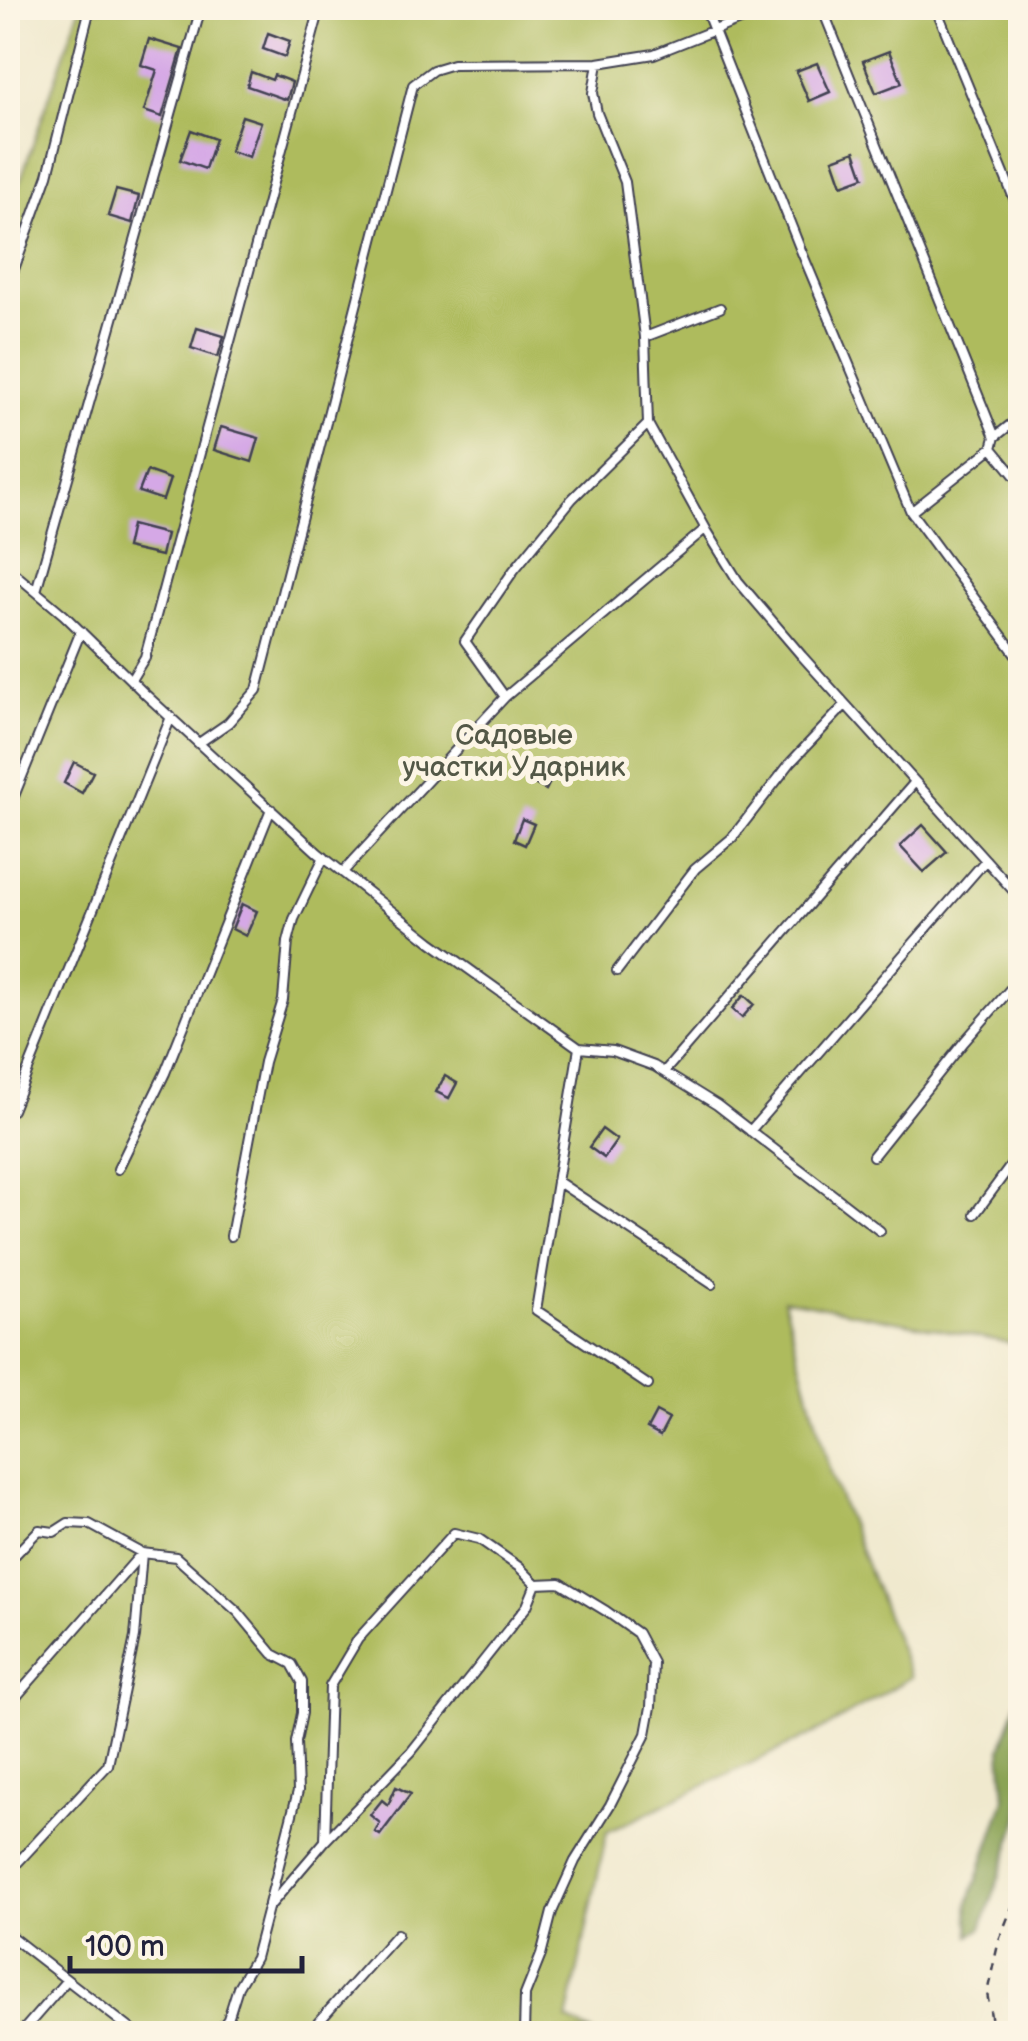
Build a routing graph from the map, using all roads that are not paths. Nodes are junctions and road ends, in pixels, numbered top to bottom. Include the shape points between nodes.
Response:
1 (90, 8) edge
2 (201, 8) edge
3 (320, 8) edge
4 (705, 8) edge
5 (770, 8) edge
6 (822, 8) edge
7 (936, 8) edge
8 (715, 30) junction
9 (598, 63) junction
10 (1020, 212) edge
11 (8, 286) edge
12 (720, 308) dead end
13 (645, 337) junction
14 (1020, 417) edge
15 (648, 424) junction
16 (995, 437) junction
17 (992, 448) junction
18 (1020, 482) edge
19 (911, 512) junction
20 (706, 529) junction
21 (8, 568) edge
22 (36, 591) junction
23 (81, 631) junction
24 (1020, 660) edge
25 (130, 680) junction
26 (506, 697) junction
27 (845, 704) junction
28 (171, 717) junction
29 (199, 742) junction
30 (915, 782) junction
31 (271, 809) junction
32 (8, 811) edge
33 (324, 857) junction
34 (986, 860) junction
35 (343, 872) junction
36 (1020, 898) edge
37 (617, 971) dead end
38 (1020, 978) edge
39 (579, 1048) junction
40 (664, 1072) junction
41 (12, 1110) dead end
42 (750, 1131) junction
43 (1020, 1153) edge
44 (873, 1156) dead end
45 (118, 1169) dead end
46 (557, 1182) junction
47 (975, 1214) dead end
48 (880, 1231) dead end
49 (231, 1236) dead end
50 (712, 1284) dead end
51 (648, 1385) dead end
52 (142, 1553) junction
53 (8, 1562) edge
54 (536, 1584) junction
55 (8, 1706) edge
56 (326, 1841) junction
57 (8, 1874) edge
58 (268, 1908) junction
59 (8, 1934) edge
60 (397, 1934) dead end
61 (67, 1980) junction
62 (124, 2029) edge
63 (20, 2034) edge
64 (136, 2034) edge
65 (217, 2034) edge
66 (308, 2034) edge
67 (524, 2034) edge

1 - 11 lane via 48,175
2 - 22 lane
3 - 25 lane via 145,658
4 - 8 lane
5 - 8 lane
6 - 16 lane
7 - 10 lane
8 - 9 lane via 654,54
8 - 19 lane
9 - 13 lane via 593,93 625,182
9 - 29 lane via 453,64 432,70 414,86 257,690 228,723
12 - 13 lane
13 - 15 lane
14 - 16 lane
15 - 20 lane
15 - 26 lane via 572,499 465,641
16 - 17 lane
17 - 18 lane
17 - 19 lane
19 - 24 lane
20 - 26 lane
20 - 27 lane via 738,581
21 - 22 lane
22 - 23 lane
23 - 25 lane
23 - 32 lane
25 - 28 lane
26 - 35 lane
27 - 30 lane
27 - 37 lane via 732,838 695,870
28 - 29 lane
28 - 41 lane
29 - 31 lane
30 - 34 lane
30 - 40 lane
31 - 33 lane
31 - 45 lane via 165,1072
33 - 35 lane
33 - 49 lane via 288,942 283,1000 264,1062
34 - 36 lane
34 - 42 lane
35 - 39 lane
38 - 44 lane
39 - 40 lane via 613,1052
39 - 46 lane
40 - 42 lane
42 - 48 lane
43 - 47 lane
46 - 50 lane
46 - 51 lane via 536,1310
52 - 53 lane via 89,1524 68,1522 54,1532 39,1530
52 - 55 lane
52 - 57 lane via 135,1636 108,1765
52 - 58 lane via 176,1557 194,1571 273,1654 292,1664 302,1682 298,1791
54 - 56 lane via 527,1606 411,1752
54 - 56 lane via 479,1539 454,1534 358,1639 330,1686
54 - 67 lane via 560,1583 606,1612 637,1633 654,1663 646,1734 552,1912 525,1995
56 - 58 lane
58 - 65 lane via 255,1958
59 - 61 lane
60 - 66 lane
61 - 62 lane
61 - 63 lane
62 - 64 lane

